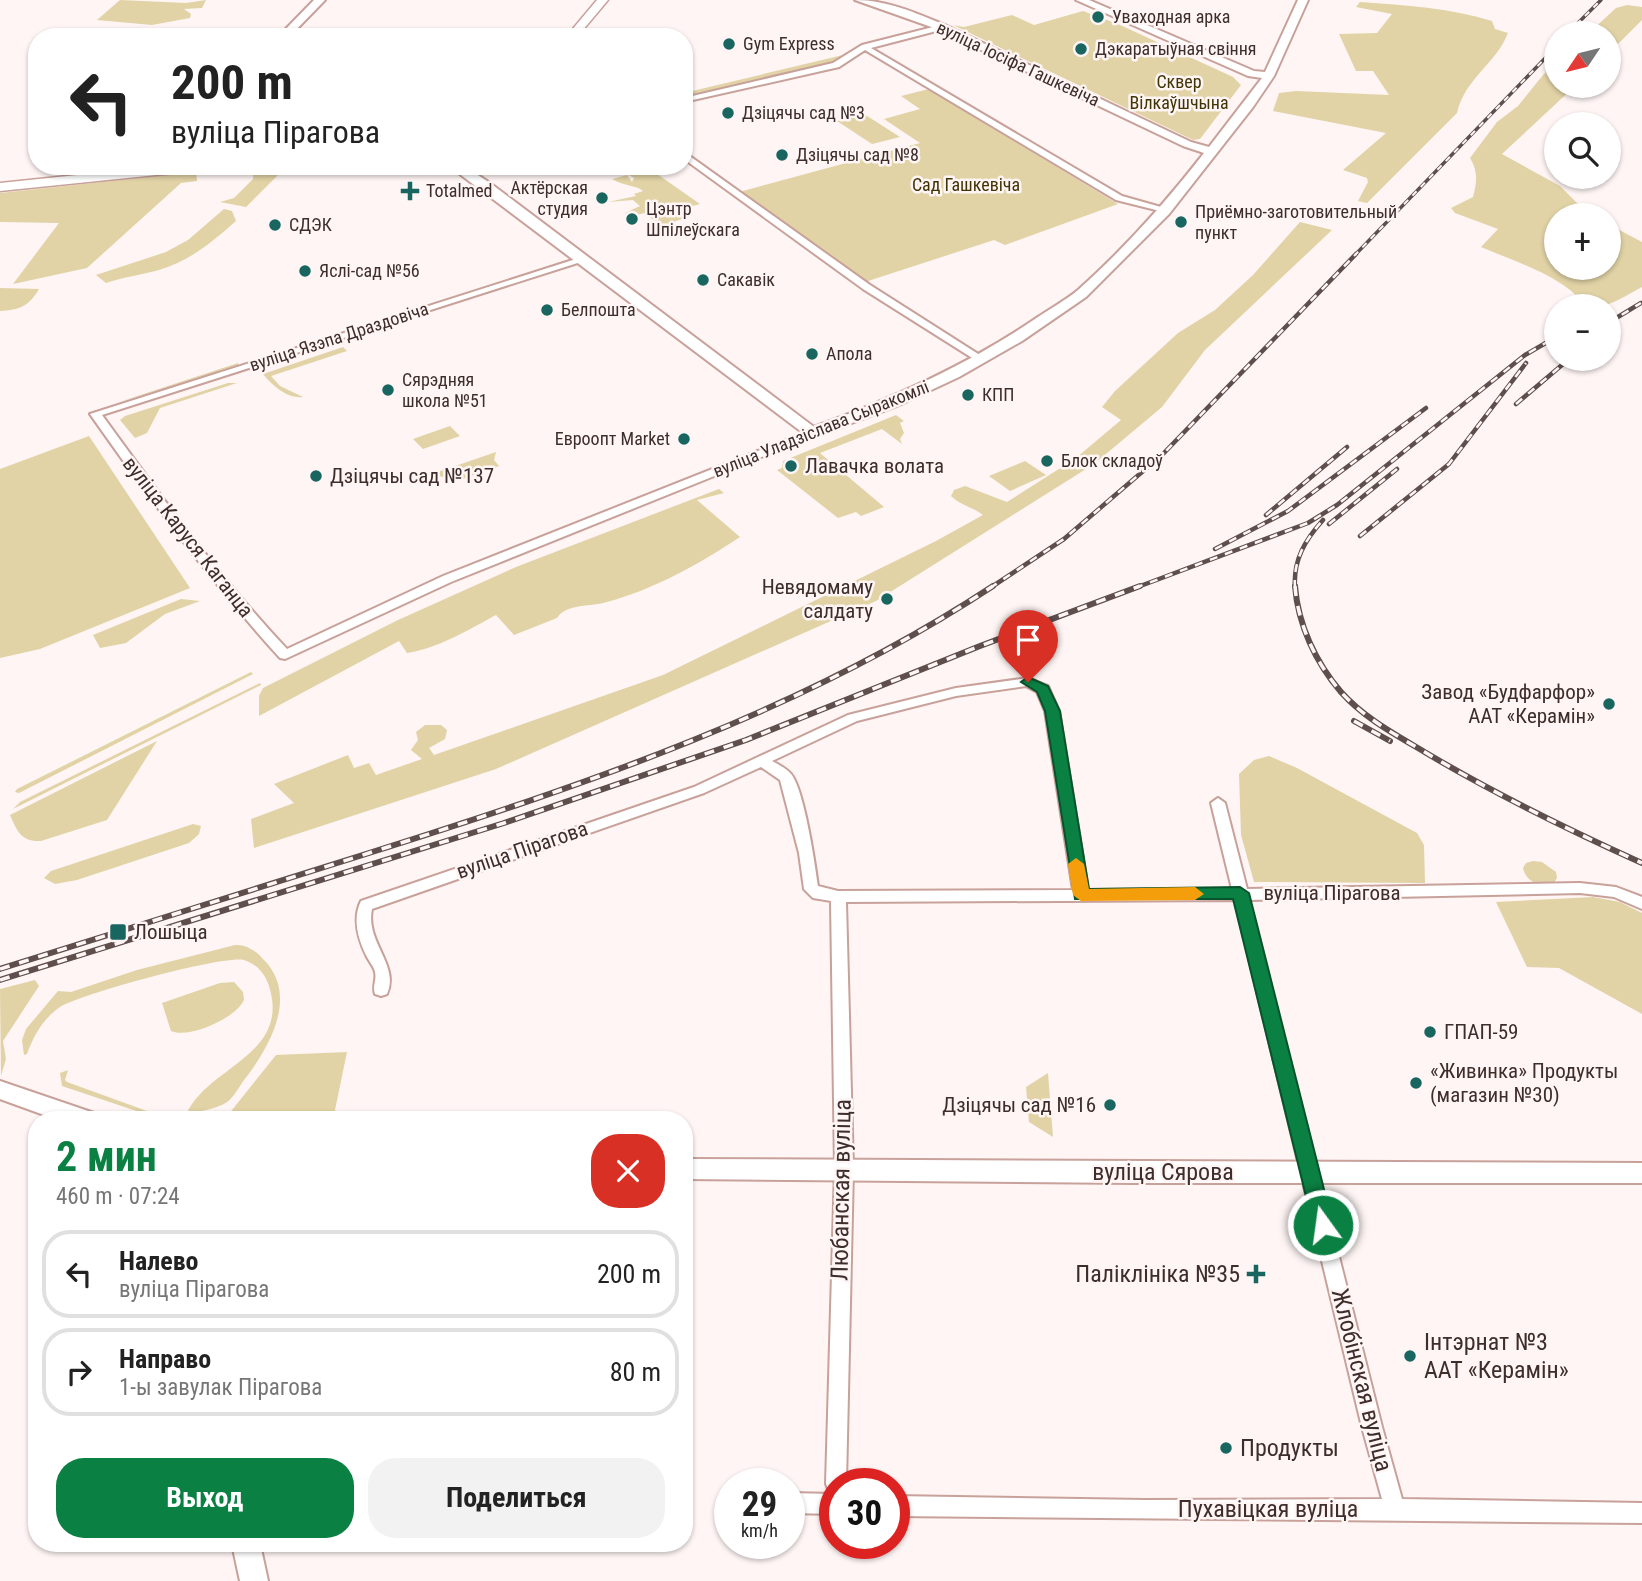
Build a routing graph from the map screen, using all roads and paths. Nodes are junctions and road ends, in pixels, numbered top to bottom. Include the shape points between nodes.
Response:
1 (603, 0) edge
2 (614, 0) edge
3 (860, 0) edge
4 (1081, 0) edge
5 (1303, 0) edge
6 (323, 8) edge
7 (940, 27) junction
8 (295, 28) edge
9 (579, 28) edge
10 (591, 28) edge
11 (865, 47) junction
12 (1269, 76) junction
13 (693, 98) edge
14 (1212, 152) junction
15 (693, 162) edge
16 (64, 175) edge
17 (80, 175) edge
18 (469, 175) edge
19 (475, 175) edge
20 (0, 181) edge
21 (486, 186) junction
22 (0, 187) edge
23 (1165, 211) junction
24 (582, 260) junction
25 (981, 359) junction
26 (95, 414) joint
27 (812, 433) junction
28 (285, 656) joint
29 (761, 761) junction
30 (1218, 803) dead end
31 (1240, 893) junction
32 (1081, 895) junction
33 (838, 897) junction
34 (1642, 903) edge
35 (381, 990) dead end
36 (0, 1090) edge
37 (26, 1101) junction
38 (0, 1104) edge
39 (58, 1111) edge
40 (844, 1168) junction
41 (693, 1169) edge
42 (1310, 1171) junction
43 (1642, 1173) edge
44 (836, 1468) edge
45 (910, 1506) edge
46 (1395, 1509) junction
47 (1642, 1513) edge
48 (248, 1552) edge
49 (254, 1581) edge

1 - 9 main road
2 - 10 main road
3 - 7 street, вуліца Іосіфа Гашкевіча
4 - 12 street via 1252,74
5 - 12 street, вуліца Уладзіслава Сыракомлі
6 - 8 street
7 - 11 street
7 - 14 street, вуліца Іосіфа Гашкевіча
11 - 13 street via 841,63
11 - 23 street via 1119,198
12 - 14 street, вуліца Уладзіслава Сыракомлі
14 - 23 street, вуліца Уладзіслава Сыракомлі
15 - 25 street via 865,286
16 - 20 main road
17 - 22 main road
18 - 21 street
19 - 21 street
21 - 24 street
23 - 25 street, вуліца Уладзіслава Сыракомлі via 1081,294
24 - 26 street, вуліца Язэпа Драздовіча
24 - 27 street
25 - 27 street, вуліца Уладзіслава Сыракомлі via 892,403
26 - 28 street, вуліца Каруся Каганца via 158,500
27 - 28 street, вуліца Уладзіслава Сыракомлі via 447,579
29 - 32 street via 853,718 936,697 1019,682 1037,684 1052,711
29 - 33 street, вуліца Пірагова via 786,777 791,789 811,889
29 - 35 street, вуліца Пірагова via 699,790 366,905 363,916 373,957 383,971
30 - 31 street, Жлобінская вуліца
31 - 32 street, вуліца Пірагова
31 - 34 street, вуліца Пірагова via 1580,888 1616,892
31 - 42 street, Жлобінская вуліца
32 - 33 street, вуліца Пірагова
33 - 40 street, Любанская вуліца
36 - 37 street
37 - 38 street
37 - 39 street
40 - 41 street, вуліца Сярова
40 - 42 street, вуліца Сярова
40 - 44 street, Любанская вуліца
42 - 43 street, вуліца Сярова
42 - 46 street, Жлобінская вуліца
45 - 46 street, Пухавіцкая вуліца
46 - 47 street, Пухавіцкая вуліца
48 - 49 main road

